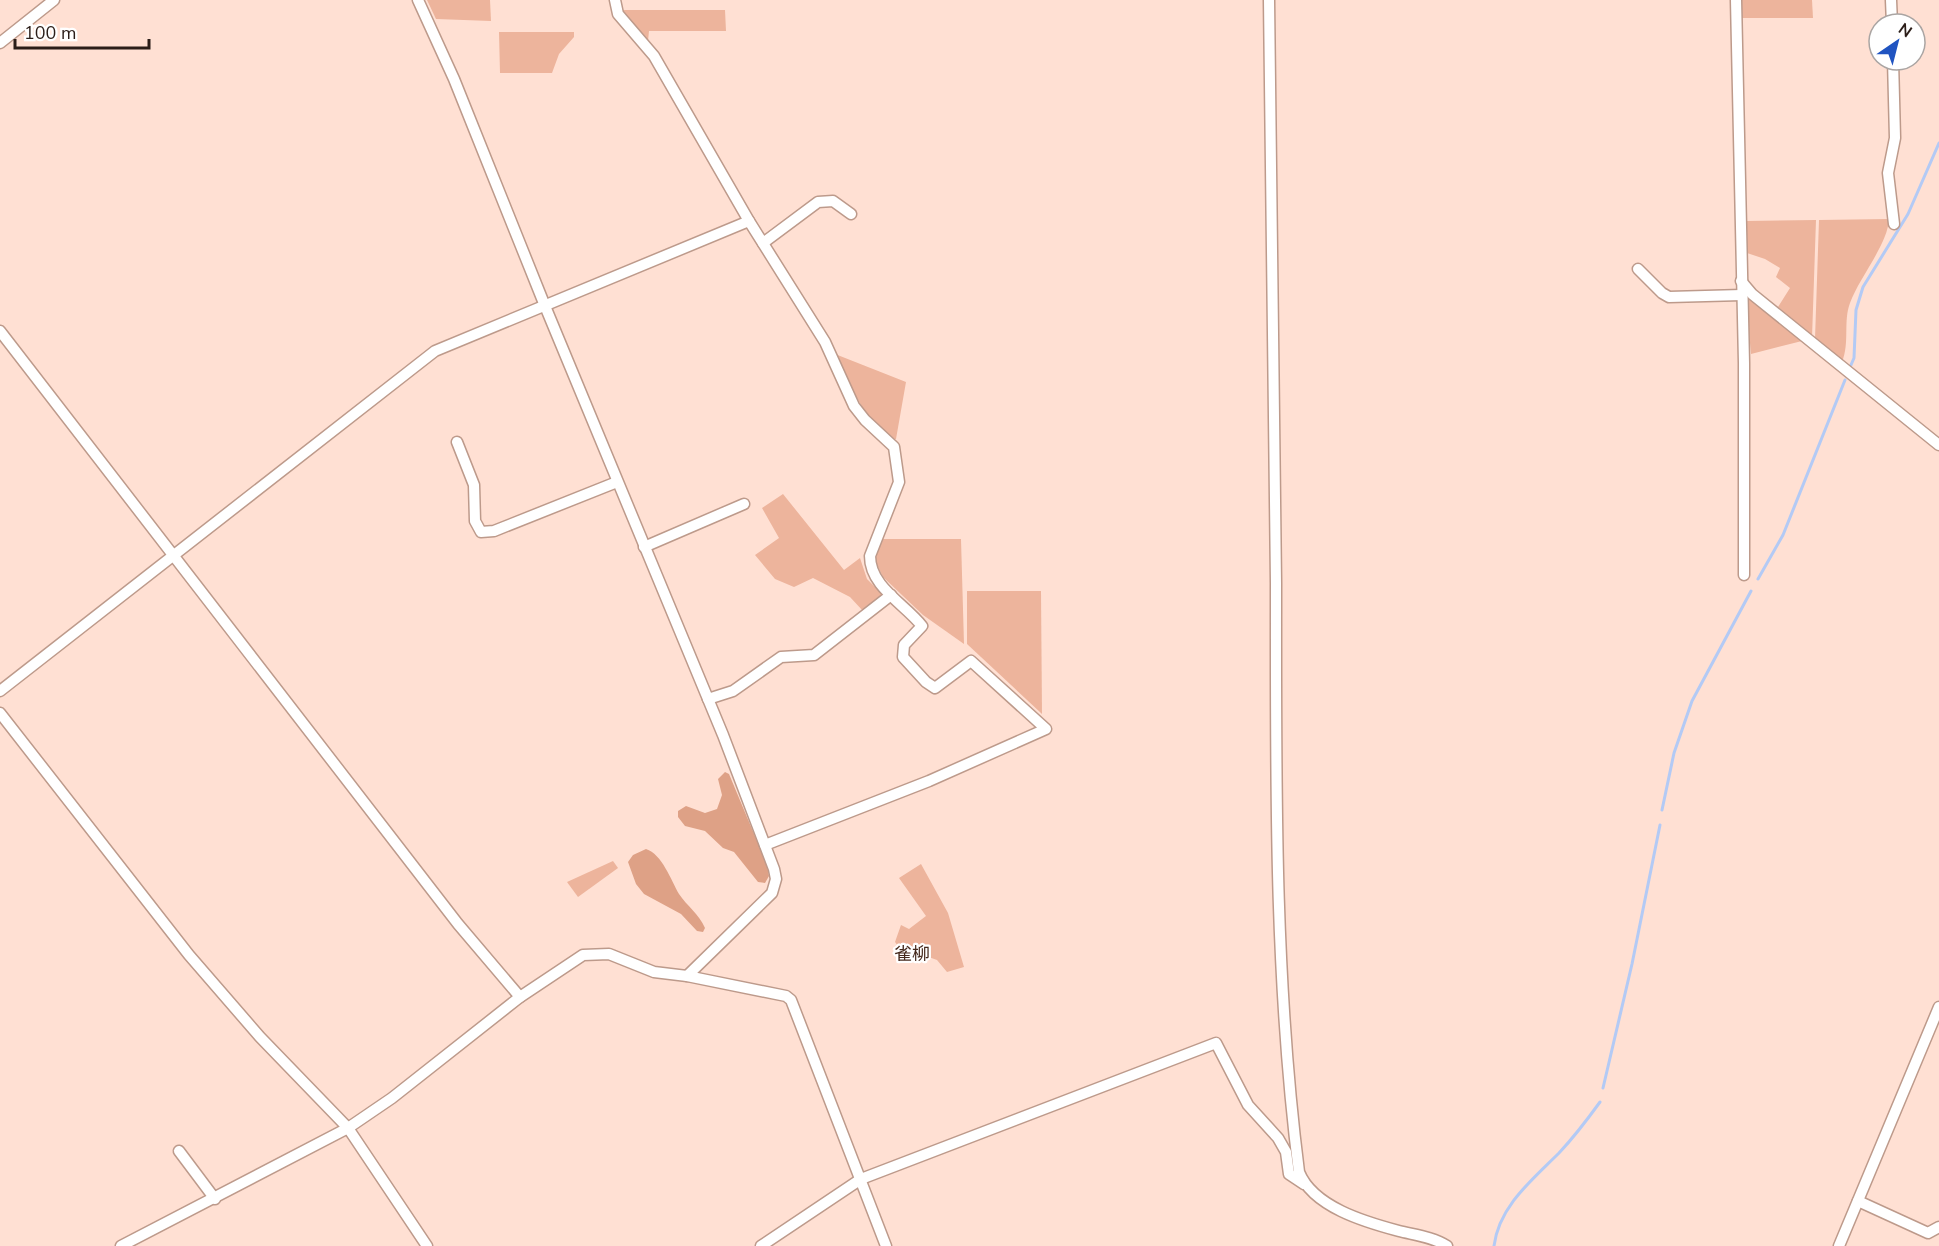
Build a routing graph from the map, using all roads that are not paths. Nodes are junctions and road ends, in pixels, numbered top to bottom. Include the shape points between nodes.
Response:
1 (54, 0) edge
2 (418, 0) edge
3 (615, 0) edge
4 (1269, 0) edge
5 (1736, 0) edge
6 (0, 43) edge
7 (1893, 72) edge
8 (851, 214) dead end
9 (749, 221) junction
10 (1894, 224) dead end
11 (763, 243) junction
12 (1638, 269) dead end
13 (1741, 280) junction
14 (1742, 295) junction
15 (545, 306) junction
16 (0, 331) edge
17 (457, 442) dead end
18 (1939, 445) edge
19 (617, 482) junction
20 (744, 504) dead end
21 (644, 547) junction
22 (174, 555) junction
23 (1744, 575) dead end
24 (891, 595) junction
25 (0, 691) edge
26 (708, 699) junction
27 (0, 713) edge
28 (765, 845) junction
29 (687, 976) junction
30 (520, 997) junction
31 (1939, 1007) edge
32 (348, 1128) junction
33 (179, 1151) dead end
34 (861, 1179) junction
35 (1304, 1184) junction
36 (215, 1199) junction
37 (1858, 1201) junction
38 (1939, 1227) edge
39 (121, 1246) edge
40 (427, 1246) edge
41 (761, 1246) edge
42 (886, 1246) edge
43 (1447, 1246) edge
44 (1839, 1246) edge

1 - 6 street
2 - 15 street
3 - 9 street via 618,14 654,56
4 - 35 street via 1276,816 1284,1017 1292,1115
5 - 13 street
7 - 10 street via 1895,138 1888,173
8 - 11 street via 833,201 818,202
9 - 11 street
9 - 15 street
11 - 24 street via 825,342 854,406 894,447 899,482 870,556 876,579
12 - 14 street via 1669,297
13 - 14 street
13 - 18 street via 1752,294
14 - 23 street
15 - 19 street
15 - 22 street via 435,351
16 - 22 street
17 - 19 street via 474,485 475,521 482,532 494,531
19 - 21 street
20 - 21 street
21 - 26 street
22 - 25 street
22 - 30 street via 458,924
24 - 26 street via 814,655 781,657 733,691
24 - 28 street via 922,626 902,650 903,657 926,682 935,688 940,686 971,661 1046,729 929,781
26 - 28 street
27 - 32 street via 189,955
28 - 29 street via 776,879 772,893
29 - 30 street via 654,972 609,954 583,955
29 - 34 street via 791,1000
30 - 32 street
31 - 37 street
32 - 36 street
32 - 40 street
33 - 36 street
34 - 35 street via 1216,1043 1248,1104 1286,1152 1289,1174
34 - 41 street
34 - 42 street
35 - 43 street via 1328,1204 1360,1219
36 - 39 street
37 - 38 street via 1928,1233
37 - 44 street

